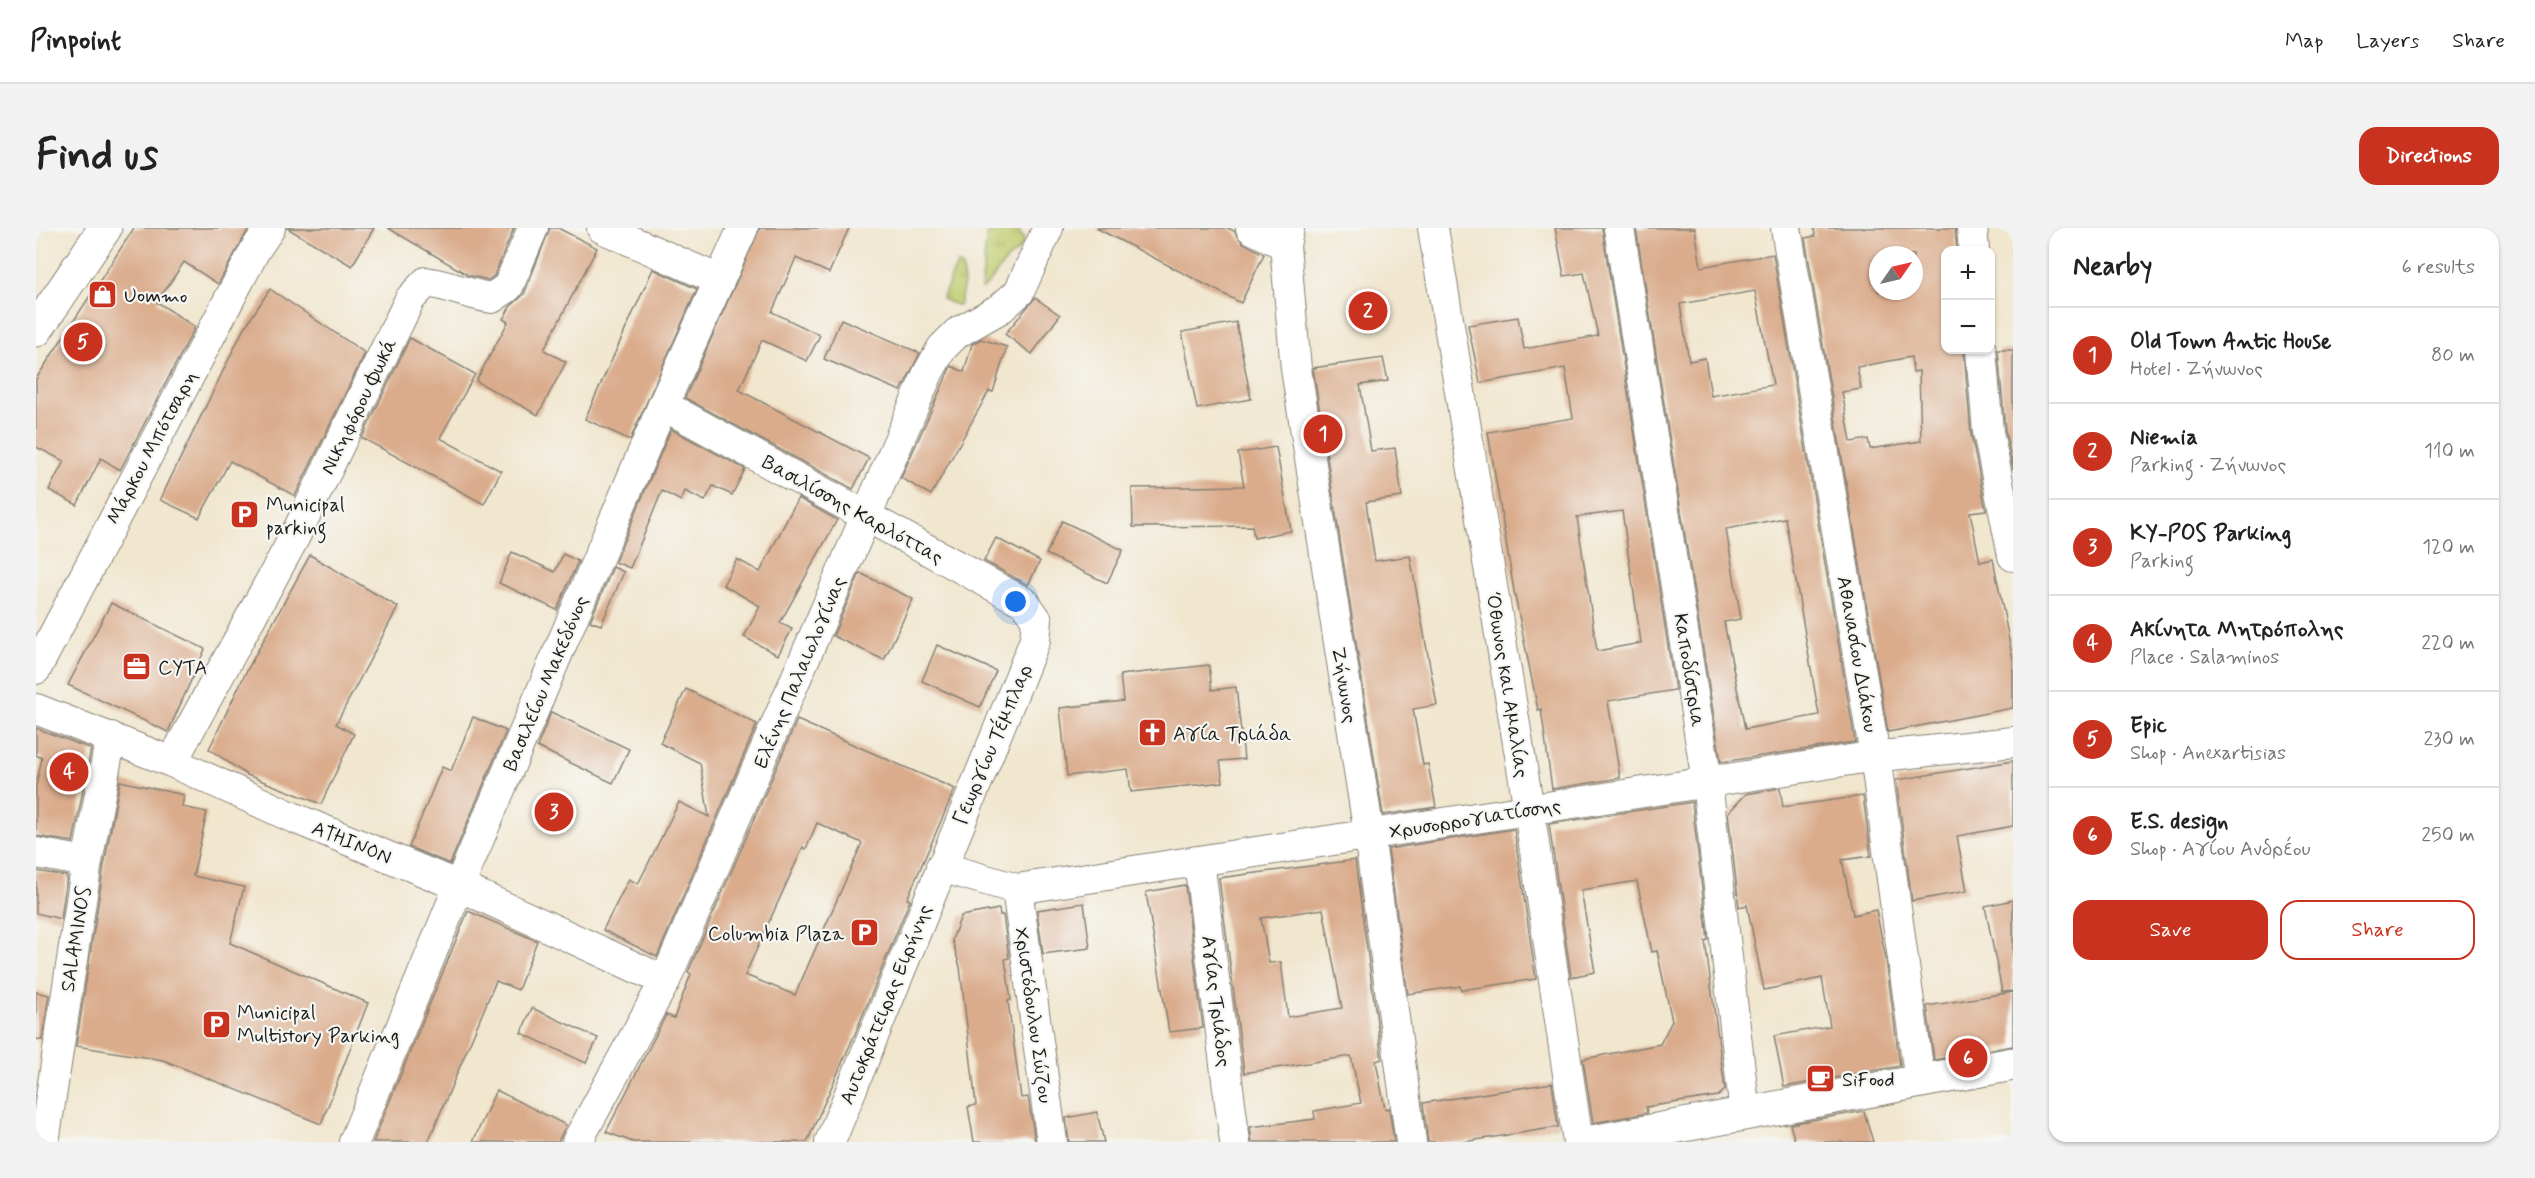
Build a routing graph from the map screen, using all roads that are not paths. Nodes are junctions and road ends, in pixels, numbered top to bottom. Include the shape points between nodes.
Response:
1 (105, 228) edge
2 (270, 228) edge
3 (533, 228) edge
4 (602, 228) edge
5 (743, 228) edge
6 (1048, 228) edge
7 (1251, 228) edge
8 (1433, 228) edge
9 (1619, 228) edge
10 (1786, 228) edge
11 (1972, 228) edge
12 (1287, 236) edge
13 (1974, 246) edge
14 (719, 280) junction
15 (46, 295) edge
16 (36, 330) edge
17 (1982, 354) edge
18 (663, 405) junction
19 (2000, 432) edge
20 (866, 516) junction
21 (2013, 556) edge
22 (1037, 620) joint
23 (36, 669) edge
24 (36, 708) edge
25 (111, 737) junction
26 (2013, 742) edge
27 (1875, 756) junction
28 (172, 762) junction
29 (1707, 782) junction
30 (1529, 810) junction
31 (1369, 834) junction
32 (36, 853) edge
33 (1199, 861) junction
34 (87, 862) junction
35 (941, 867) junction
36 (459, 886) junction
37 (1017, 889) junction
38 (665, 981) junction
39 (2013, 1064) edge
40 (1920, 1082) junction
41 (1744, 1114) junction
42 (44, 1142) edge
43 (354, 1142) edge
44 (577, 1142) edge
45 (830, 1142) edge
46 (1052, 1142) edge
47 (1235, 1142) edge
48 (1411, 1142) edge
49 (1578, 1142) edge
50 (1592, 1142) edge

1 - 15 street
2 - 23 street, Μάρκου Μπότσαρη
3 - 28 street, Νικηφόρου Φωκά via 508,287 492,298 426,282 410,299 295,537
4 - 14 street
5 - 14 street, Βασιλείου Μακεδόνος
6 - 20 street, Ελένης Παλαιολογίνας via 1019,292 1001,308 957,333 942,348
7 - 12 street
8 - 30 street, Όθωνος και Αμαλίας
9 - 29 street, Καποδίστρια
10 - 27 street, Αθανασίου Διάκου
11 - 13 street
12 - 31 street, Ζήνωνος via 1296,369
14 - 18 street, Βασιλείου Μακεδόνος
15 - 16 street
17 - 19 street
18 - 20 street, Βασιλίσσης Καρλόττας
18 - 36 street, Βασιλείου Μακεδόνος
19 - 21 street
20 - 22 street, Βασιλίσσης Καρλόττας via 1026,603
20 - 38 street, Ελένης Παλαιολογίνας
22 - 35 street, Γεωργίου Τέμπλαρ via 1035,640
24 - 25 street, ATHINON
25 - 28 street, ATHINON
25 - 34 street, SALAMINOS
26 - 27 street, Χρυσορρογιατίσσης
27 - 29 street, Χρυσορρογιατίσσης
27 - 40 street, Αθανασίου Διάκου
28 - 36 street, ATHINON
29 - 30 street, Χρυσορρογιατίσσης
29 - 41 street, Καποδίστρια
30 - 31 street, Χρυσορρογιατίσσης
30 - 49 street, Όθωνος και Αμαλίας
31 - 33 street, Χρυσορρογιατίσσης
31 - 48 street, Ζήνωνος
32 - 34 street
33 - 37 street, Χρυσορρογιατίσσης
33 - 47 street, Αγίας Τριάδος
34 - 42 street, SALAMINOS
35 - 37 street, Χρυσορρογιατίσσης
35 - 45 street, Αυτοκράτειρας Ειρήνης
36 - 38 street, ATHINON
36 - 43 street, Βασιλείου Μακεδόνος
37 - 46 street, Χριστόδουλου Σώζου
38 - 44 street, Ελένης Παλαιολογίνας
39 - 40 street
40 - 41 street
41 - 50 street

